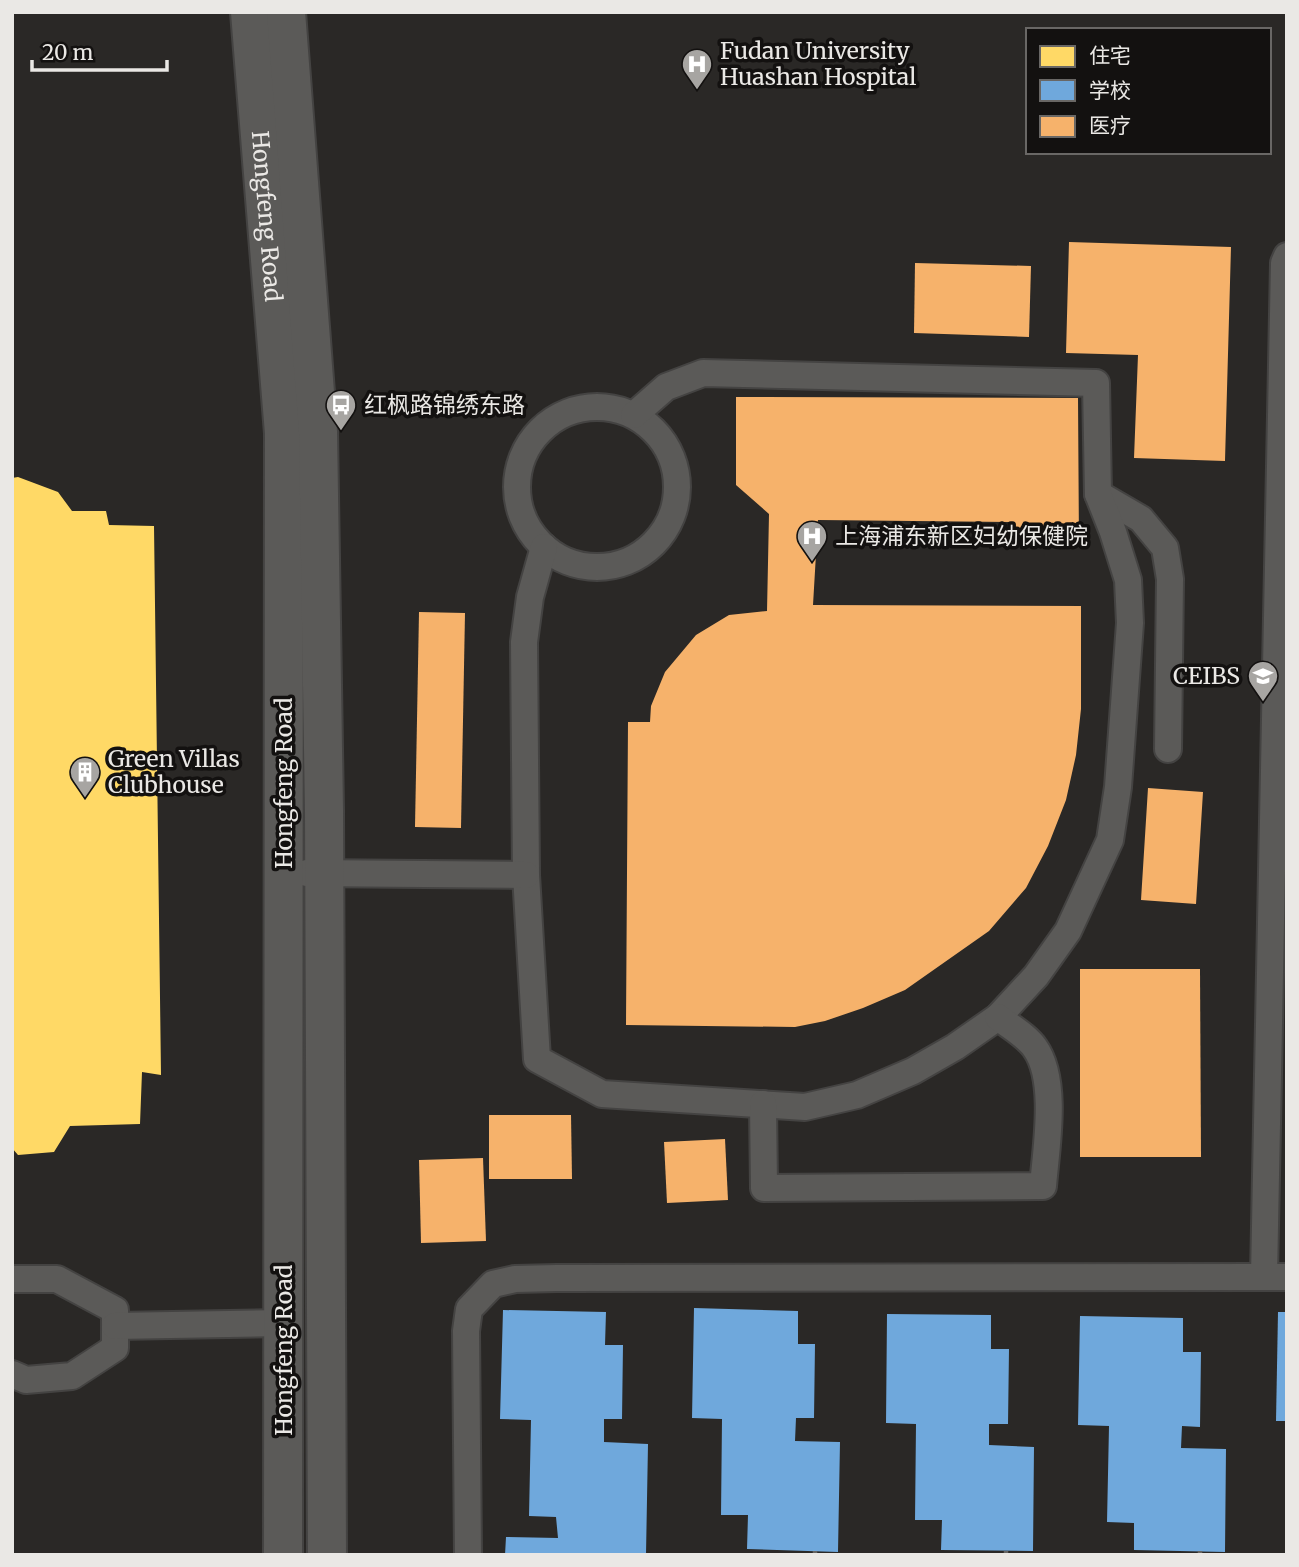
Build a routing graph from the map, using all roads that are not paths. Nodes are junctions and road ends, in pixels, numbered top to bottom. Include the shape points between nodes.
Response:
1 (250, 12) edge
2 (286, 12) edge
3 (1287, 256) edge
4 (1284, 370) edge
5 (634, 415) junction
6 (1098, 494) junction
7 (544, 548) junction
8 (1282, 565) edge
9 (1168, 750) dead end
10 (284, 873) junction
11 (324, 873) junction
12 (526, 875) junction
13 (998, 1017) junction
14 (764, 1104) junction
15 (1276, 1277) edge
16 (12, 1279) edge
17 (284, 1323) junction
18 (115, 1326) junction
19 (12, 1374) edge
20 (284, 1555) edge
21 (327, 1555) edge
22 (468, 1555) edge

1 - 10 street, Hongfeng Road via 284,433
2 - 11 street, Hongfeng Road via 318,432
3 - 4 lane
4 - 8 lane
5 - 6 lane via 666,387 703,373 1096,383
5 - 7 lane via 609,407 583,407 538,431 524,453 517,477 518,503 527,528
5 - 7 lane via 656,431 671,454 678,480 676,507 665,532 646,552 621,564 594,568 568,562
6 - 9 lane via 1141,519 1165,548 1170,579
6 - 13 lane via 1128,580 1130,623 1110,840 1068,931 1036,976
7 - 12 lane via 524,642
8 - 15 lane
10 - 11 lane
10 - 17 street, Hongfeng Road
11 - 12 lane
11 - 21 street, Hongfeng Road
12 - 14 lane via 537,1059 602,1094
13 - 14 lane via 913,1071 858,1095 805,1107
13 - 14 lane via 1035,1048 1048,1080 1043,1186 764,1188
15 - 22 lane via 557,1278 493,1284 469,1309 466,1331
16 - 18 lane via 57,1279 115,1310
17 - 18 lane
17 - 20 street, Hongfeng Road
18 - 19 lane via 115,1348 72,1376 26,1380

